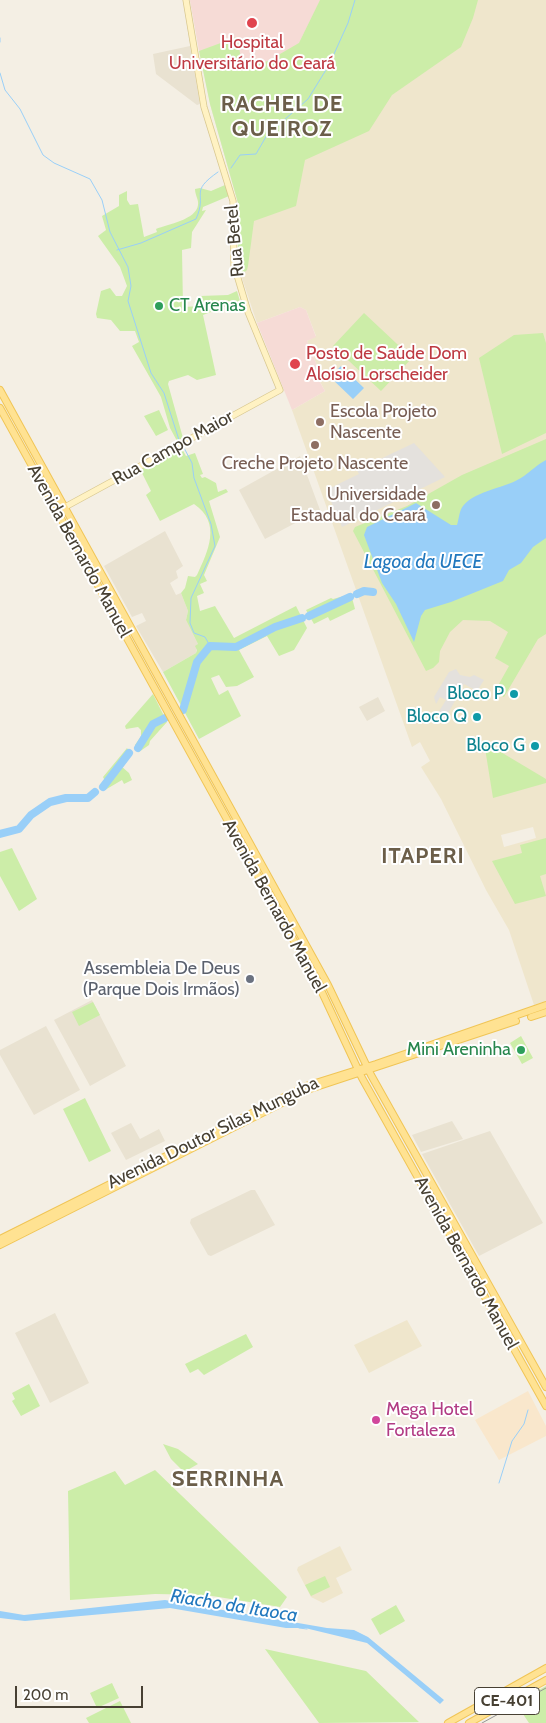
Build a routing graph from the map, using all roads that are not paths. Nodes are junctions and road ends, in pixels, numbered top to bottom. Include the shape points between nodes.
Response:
1 (186, 0) edge
2 (0, 390) edge
3 (280, 390) joint
4 (0, 408) edge
5 (66, 507) junction
6 (115, 598) junction
7 (107, 602) junction
8 (211, 772) junction
9 (204, 777) junction
10 (220, 788) junction
11 (212, 792) junction
12 (546, 1005) edge
13 (546, 1012) edge
14 (369, 1069) junction
15 (359, 1071) junction
16 (0, 1239) edge
17 (0, 1245) edge
18 (546, 1387) edge
19 (546, 1406) edge
20 (546, 1668) edge
21 (546, 1680) edge
22 (448, 1723) edge
23 (469, 1723) edge

1 - 3 street, Rua Betel via 204,107 233,201 234,266 248,312
2 - 5 main road, Avenida Bernardo Manuel
3 - 5 street, Rua Campo Maior
4 - 7 main road, Avenida Bernardo Manuel
5 - 6 main road, Avenida Bernardo Manuel
6 - 7 main road
6 - 8 main road, Avenida Bernardo Manuel
7 - 9 main road, Avenida Bernardo Manuel
8 - 9 main road
8 - 10 main road, Avenida Bernardo Manuel
9 - 11 main road, Avenida Bernardo Manuel
10 - 11 main road
10 - 14 main road, Avenida Bernardo Manuel via 328,984
11 - 15 main road, Avenida Bernardo Manuel via 320,988
12 - 14 main road, Avenida Doutor Silas Munguba
13 - 14 main road, Avenida Doutor Silas Munguba
14 - 15 main road, Avenida Doutor Silas Munguba
14 - 18 main road, Avenida Bernardo Manuel
15 - 16 main road, Avenida Doutor Silas Munguba via 306,1086
15 - 17 main road, Avenida Doutor Silas Munguba via 290,1098
15 - 19 main road, Avenida Bernardo Manuel
20 - 22 main road, CE-401
21 - 23 main road, CE-401

